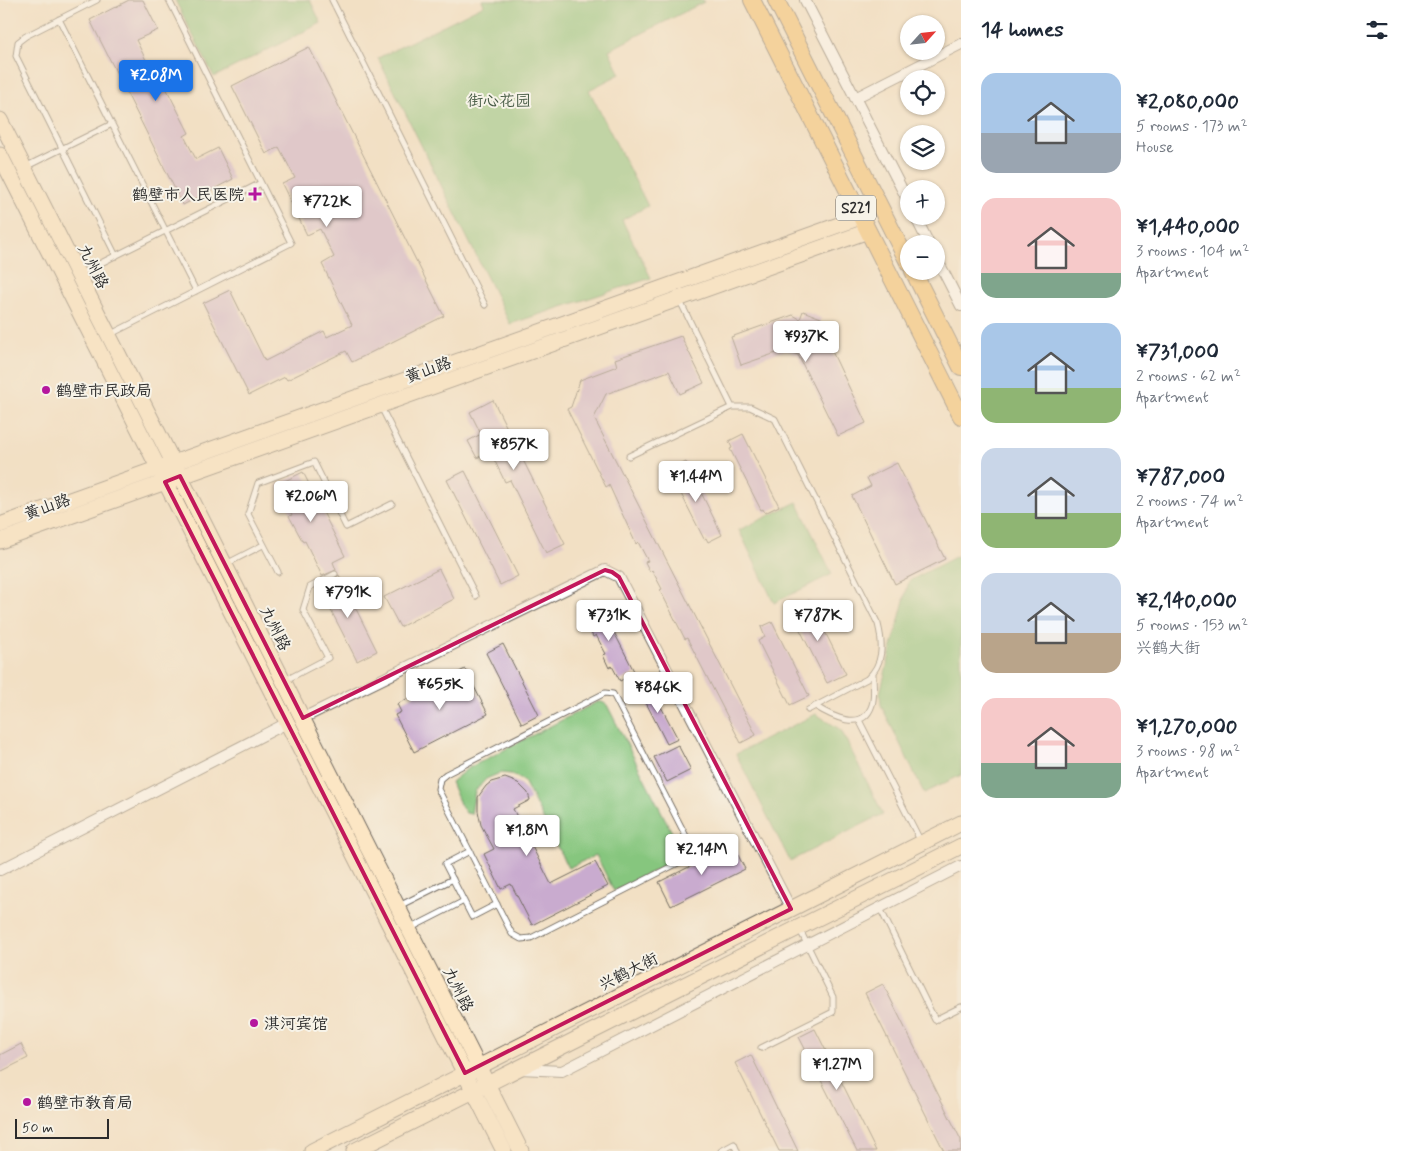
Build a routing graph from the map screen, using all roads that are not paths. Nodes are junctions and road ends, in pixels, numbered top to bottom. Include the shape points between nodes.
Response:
1 (97, 0) edge
2 (169, 0) edge
3 (332, 0) edge
4 (752, 0) edge
5 (776, 0) edge
6 (805, 0) edge
7 (60, 19) junction
8 (961, 44) edge
9 (855, 98) junction
10 (0, 120) edge
11 (112, 124) junction
12 (62, 148) junction
13 (0, 155) edge
14 (24, 168) junction
15 (261, 183) junction
16 (900, 186) edge
17 (865, 224) junction
18 (166, 231) junction
19 (900, 246) edge
20 (116, 256) junction
21 (78, 275) junction
22 (945, 275) edge
23 (918, 280) edge
24 (196, 291) junction
25 (678, 298) junction
26 (485, 305) dead end
27 (961, 306) edge
28 (109, 335) junction
29 (961, 367) edge
30 (380, 405) junction
31 (732, 407) junction
32 (961, 416) edge
33 (629, 456) dead end
34 (173, 462) junction
35 (158, 468) junction
36 (180, 476) junction
37 (165, 482) junction
38 (392, 504) dead end
39 (0, 525) edge
40 (0, 541) edge
41 (264, 545) junction
42 (225, 564) junction
43 (278, 572) dead end
44 (336, 574) dead end
45 (476, 596) dead end
46 (873, 674) junction
47 (284, 682) junction
48 (815, 706) junction
49 (808, 710) dead end
50 (303, 718) junction
51 (859, 720) junction
52 (287, 723) junction
53 (961, 823) edge
54 (921, 843) junction
55 (961, 846) edge
56 (470, 851) junction
57 (961, 866) edge
58 (0, 870) edge
59 (452, 879) junction
60 (464, 901) junction
61 (497, 904) junction
62 (398, 907) junction
63 (880, 907) junction
64 (791, 909) junction
65 (799, 927) junction
66 (409, 929) junction
67 (807, 945) junction
68 (961, 1007) edge
69 (761, 1048) dead end
70 (478, 1066) junction
71 (516, 1069) junction
72 (465, 1073) junction
73 (487, 1084) junction
74 (474, 1090) junction
75 (312, 1151) edge
76 (354, 1151) edge
77 (504, 1151) edge
78 (521, 1151) edge
79 (720, 1151) edge
80 (737, 1151) edge

1 - 7 lane
2 - 15 lane
3 - 26 lane
4 - 17 main road, S221
5 - 19 main road, S221
6 - 9 street
7 - 11 lane
7 - 12 lane via 18,42 16,56
8 - 9 street
9 - 16 street
10 - 14 street, 九州路
11 - 12 lane
11 - 18 lane
12 - 14 lane
12 - 20 lane
13 - 35 street, 九州路
14 - 21 street, 九州路
15 - 18 lane
15 - 24 lane via 291,243
17 - 25 street, 黄山路
17 - 32 main road, S221
17 - 34 street, 黄山路
18 - 20 lane
18 - 24 lane
20 - 21 lane
21 - 28 street, 九州路
22 - 27 street
23 - 29 main road
24 - 28 lane
25 - 30 street, 黄山路
25 - 31 lane
28 - 34 street, 九州路
30 - 36 street, 黄山路
30 - 45 lane
31 - 33 lane
31 - 46 lane via 750,407 775,419 878,624 882,656
34 - 35 street, 黄山路
34 - 36 street, 九州路
35 - 37 street, 九州路
35 - 39 street, 黄山路
36 - 37 street, 黄山路
36 - 42 street, 九州路
37 - 40 street, 黄山路
37 - 52 street, 九州路
38 - 41 lane via 346,527 314,462 258,483 248,514
41 - 42 lane
41 - 43 lane
42 - 47 street, 九州路
44 - 47 lane via 310,588 303,610 328,658
46 - 48 lane
46 - 51 lane via 873,703
47 - 50 street, 九州路
48 - 49 lane
48 - 51 lane via 841,720
50 - 62 street, 九州路
50 - 64 street via 605,570 612,572 619,577
51 - 54 lane
52 - 58 street
52 - 72 street, 九州路
53 - 54 street, 兴鹤大街
54 - 64 street, 兴鹤大街
55 - 65 street
56 - 59 lane via 444,864
56 - 61 lane
56 - 61 lane via 438,789 440,779 605,693 614,694 692,853 686,859 531,938 522,939 512,934
57 - 63 street
59 - 60 lane
59 - 62 lane
60 - 61 lane via 472,917
60 - 66 lane
62 - 66 street, 九州路
63 - 67 street
63 - 68 lane via 935,1020
64 - 70 street, 兴鹤大街
65 - 67 lane
65 - 71 street
66 - 70 street, 九州路
67 - 69 lane via 833,997 832,1012
67 - 71 street via 562,1071
70 - 72 street, 兴鹤大街
70 - 73 street, 九州路
71 - 73 street
72 - 74 street, 九州路
72 - 75 street, 兴鹤大街
73 - 74 street
73 - 78 street, 九州路
74 - 76 street
74 - 77 street, 九州路
79 - 80 lane via 734,1144

